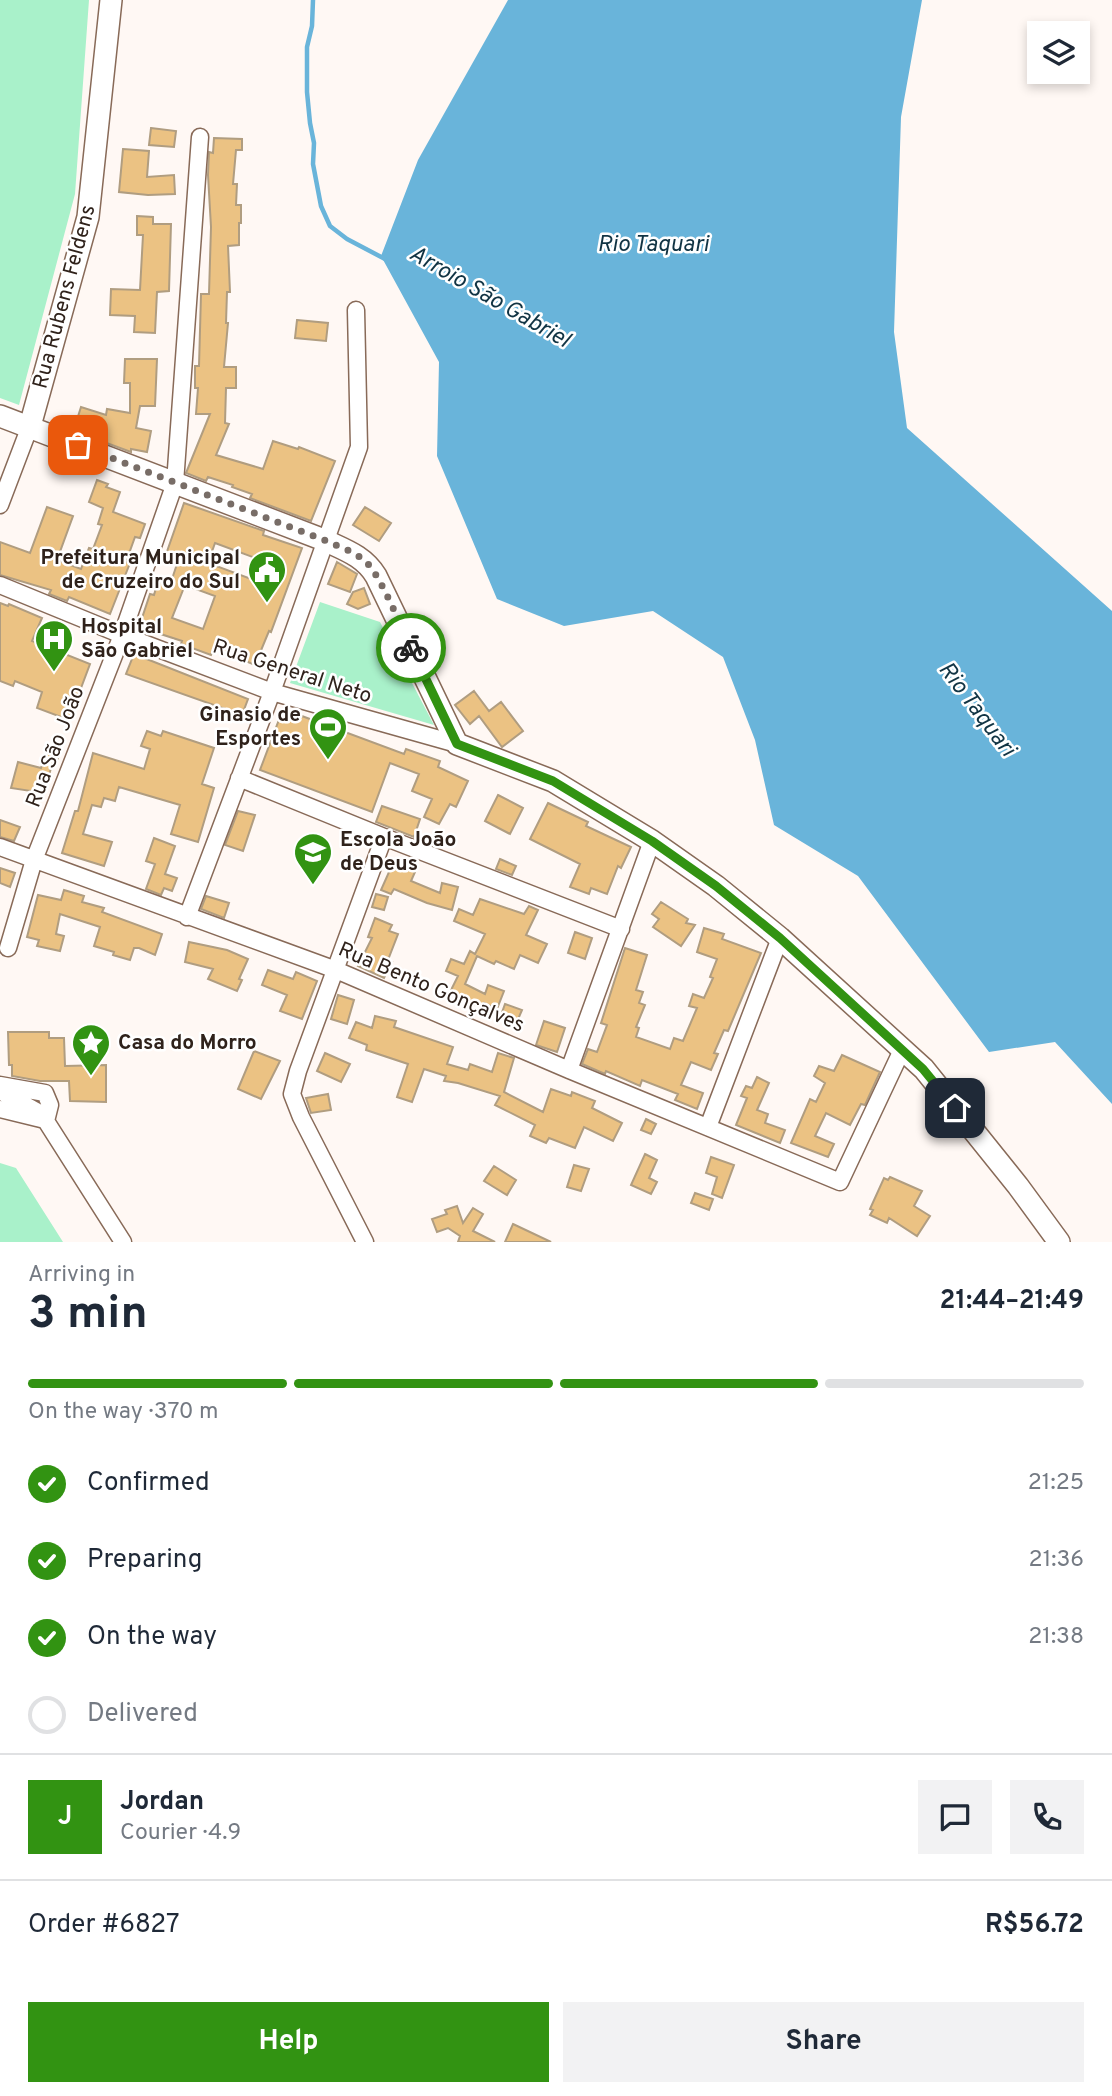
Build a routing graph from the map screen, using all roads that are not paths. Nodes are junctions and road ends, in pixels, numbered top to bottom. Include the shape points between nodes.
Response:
1 (111, 0) edge
2 (200, 137) dead end
3 (356, 310) dead end
4 (0, 415) edge
5 (30, 426) junction
6 (175, 483) junction
7 (0, 505) edge
8 (324, 540) junction
9 (0, 585) edge
10 (122, 635) junction
11 (272, 692) junction
12 (457, 744) junction
13 (239, 778) junction
14 (384, 837) junction
15 (652, 841) junction
16 (0, 848) edge
17 (34, 860) junction
18 (187, 917) junction
19 (621, 929) junction
20 (780, 938) junction
21 (8, 948) dead end
22 (336, 970) junction
23 (902, 1050) junction
24 (569, 1070) junction
25 (0, 1085) edge
26 (0, 1091) edge
27 (0, 1109) edge
28 (46, 1121) junction
29 (708, 1127) junction
30 (123, 1242) edge
31 (365, 1242) edge
32 (1059, 1242) edge

1 - 5 main road, Rua Rubens Feldens via 88,217
2 - 6 street, Rua São João
3 - 8 street via 359,447
4 - 5 main road
5 - 6 main road
5 - 7 street
6 - 8 main road
6 - 10 street, Rua São João
8 - 11 street
8 - 12 main road via 369,565
9 - 10 street, Rua General Neto
10 - 11 street, Rua General Neto
10 - 17 street, Rua São João
11 - 12 street, Rua General Neto
11 - 13 street
12 - 15 main road via 553,781
13 - 14 street
13 - 18 street
14 - 19 street
14 - 22 street
15 - 19 street
15 - 20 main road
16 - 17 street, Rua Bento Gonçalves
17 - 18 street, Rua Bento Gonçalves
17 - 21 street, Rua São João
18 - 22 street, Rua Bento Gonçalves
19 - 24 street
20 - 23 main road
20 - 29 street
22 - 24 street, Rua Bento Gonçalves
22 - 31 street via 292,1094
23 - 29 street, Rua Bento Gonçalves via 840,1182
23 - 32 main road via 923,1069
24 - 29 street, Rua Bento Gonçalves
25 - 28 street via 45,1093 50,1105
26 - 28 street
27 - 28 street
28 - 30 street

